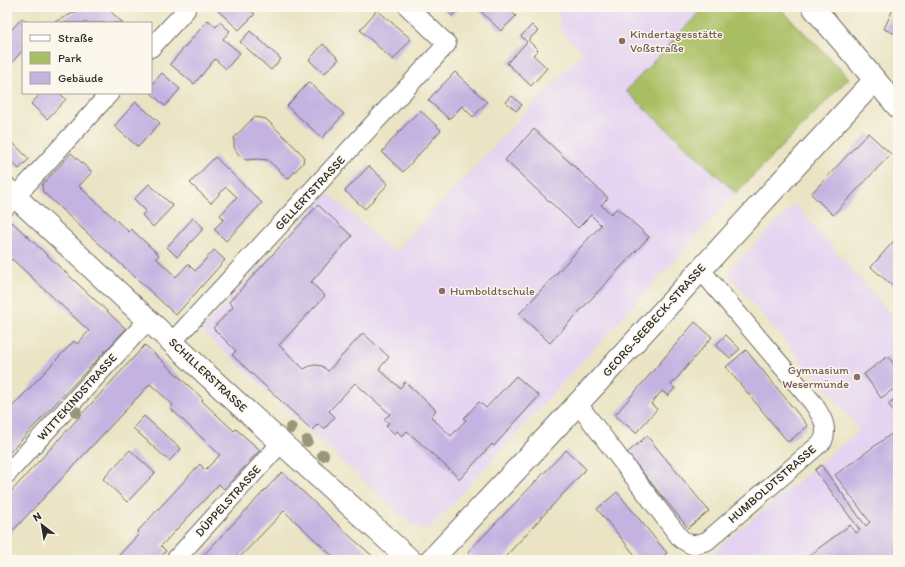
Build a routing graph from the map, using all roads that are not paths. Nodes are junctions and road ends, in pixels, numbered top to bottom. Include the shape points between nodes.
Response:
1 (186, 7) edge
2 (408, 7) edge
3 (812, 7) edge
4 (152, 47) edge
5 (875, 80) junction
6 (109, 94) edge
7 (898, 107) edge
8 (10, 197) edge
9 (700, 269) junction
10 (148, 320) junction
11 (172, 342) junction
12 (578, 404) junction
13 (281, 443) junction
14 (7, 474) edge
15 (175, 560) edge
16 (410, 560) edge
17 (431, 560) edge

1 - 4 street
2 - 11 street, GELLERTSTRASSE via 447,44
3 - 5 street
5 - 7 street
5 - 9 street, GEORG-SEEBECK-STRASSE
6 - 8 street
8 - 10 street, SCHILLERSTRASSE
9 - 12 street, GEORG-SEEBECK-STRASSE
9 - 12 street, HUMBOLDTSTRASSE via 813,403 824,423 826,433 823,440 706,541 692,545 681,539
10 - 11 street, SCHILLERSTRASSE
10 - 14 street, WITTEKINDSTRASSE
11 - 13 street, SCHILLERSTRASSE
12 - 17 street, GEORG-SEEBECK-STRASSE
13 - 15 street, DÜPPELSTRASSE
13 - 16 street, SCHILLERSTRASSE

